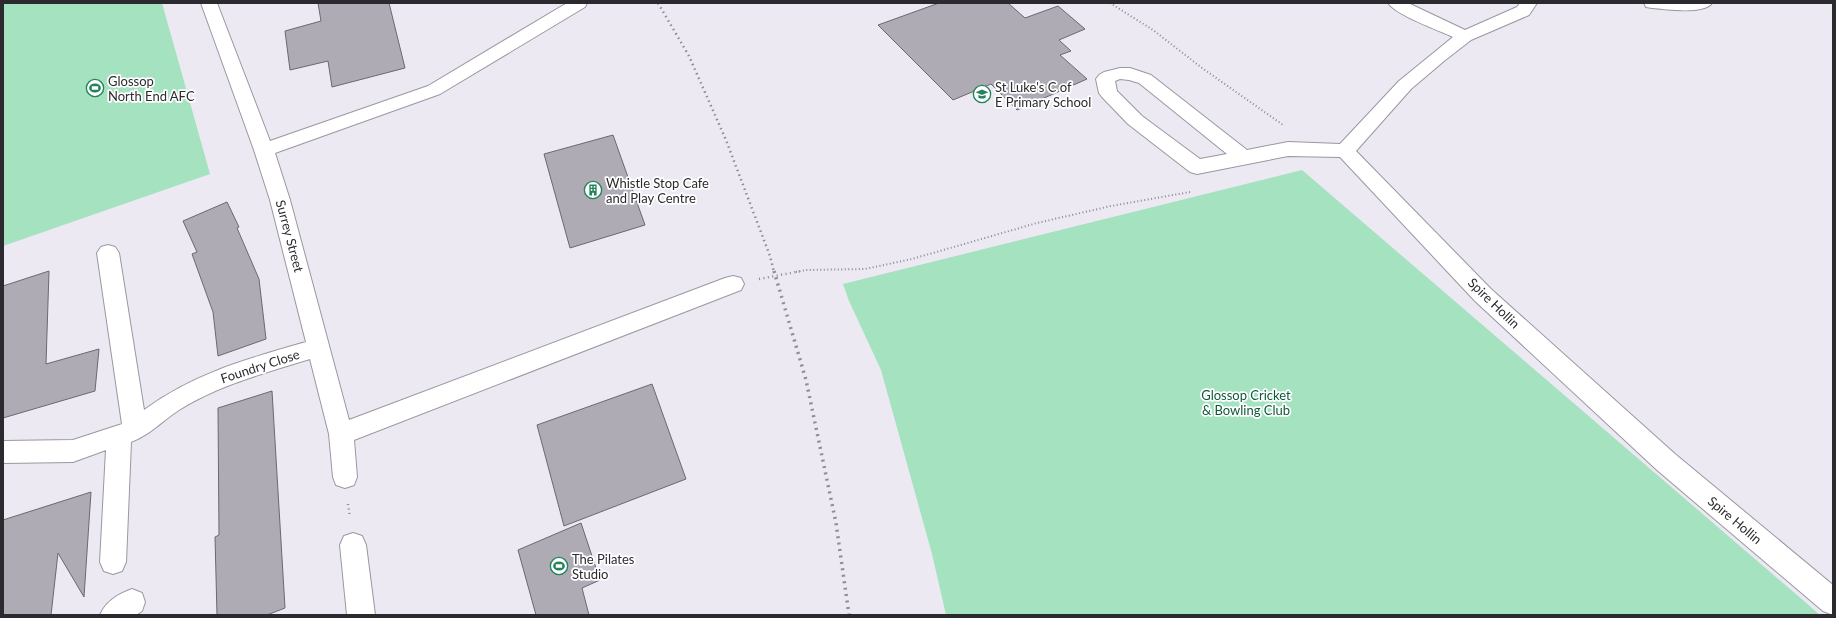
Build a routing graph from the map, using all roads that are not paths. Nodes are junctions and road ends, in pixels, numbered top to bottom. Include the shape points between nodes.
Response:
1 (209, 3) edge
2 (579, 3) edge
3 (1396, 3) edge
4 (1529, 3) edge
5 (1652, 3) edge
6 (1704, 3) edge
7 (1466, 36) junction
8 (264, 150) junction
9 (1345, 151) junction
10 (1244, 158) junction
11 (108, 253) dead end
12 (733, 284) road end
13 (318, 347) junction
14 (127, 433) junction
15 (341, 434) junction
16 (3, 452) edge
17 (345, 477) road end
18 (353, 545) road end
19 (113, 562) dead end
20 (1833, 602) edge
21 (358, 613) edge

1 - 8 street, Surrey Street
2 - 8 street via 434,90
3 - 7 street
4 - 7 street via 1522,11
5 - 6 street
7 - 9 street via 1405,85
8 - 13 street, Surrey Street via 280,200
9 - 10 street via 1288,149
9 - 20 street, Spire Hollin via 1483,295 1666,462
10 - 10 street via 1197,167 1135,120 1108,93 1105,79 1114,74 1129,72 1145,79
11 - 14 street
12 - 15 street
13 - 14 street, Foundry Close via 227,375 171,403
13 - 15 street, Surrey Street
14 - 16 street, Foundry Close via 73,451
14 - 19 street
15 - 17 street, Surrey Street
18 - 21 street

